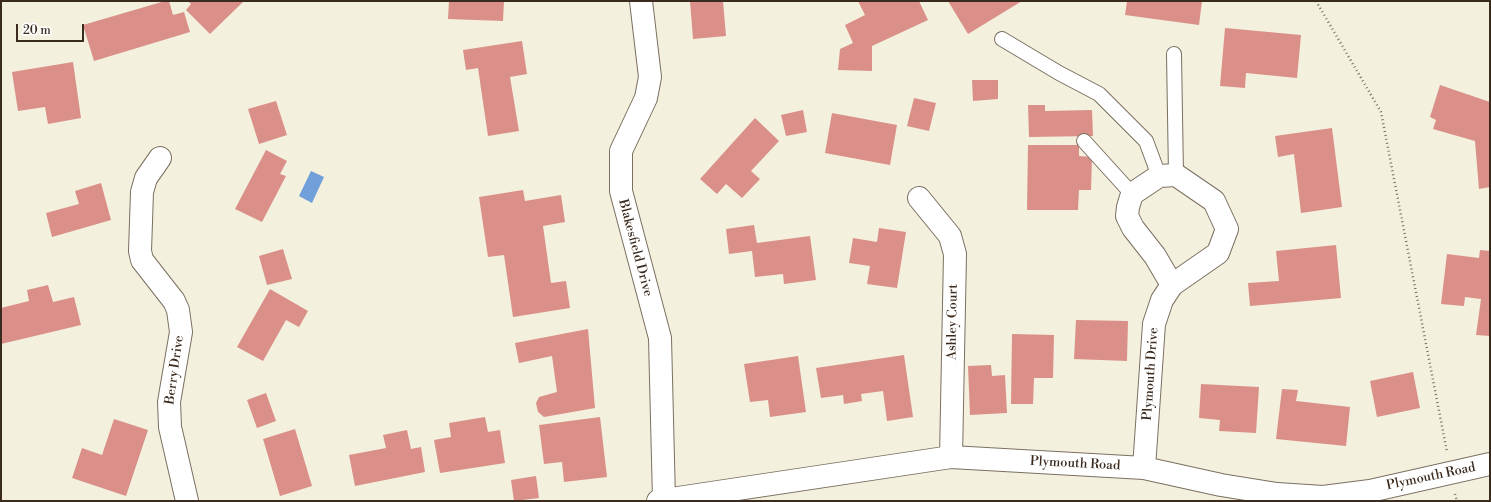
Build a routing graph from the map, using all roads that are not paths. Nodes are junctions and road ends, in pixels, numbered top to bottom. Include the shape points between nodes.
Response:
1 (641, 1) edge
2 (1002, 39) dead end
3 (1174, 54) dead end
4 (1084, 141) dead end
5 (160, 158) dead end
6 (1168, 175) junction
7 (1132, 194) junction
8 (920, 198) dead end
9 (1172, 285) junction
10 (951, 457) junction
11 (1490, 464) edge
12 (1144, 468) junction
13 (1370, 496) edge
14 (661, 500) edge
15 (187, 501) edge

1 - 14 street, Blakesfield Drive via 650,77 646,98 621,151 621,191 660,338
2 - 6 lane via 1099,94 1146,141
3 - 6 lane
4 - 7 lane
5 - 15 street, Berry Drive via 146,178 142,192 140,251 142,260 174,301 178,310 181,332 169,402 170,421
6 - 7 street
6 - 9 street, Plymouth Drive via 1214,201 1227,229 1218,253
7 - 9 street via 1127,216
8 - 10 street, Ashley Court via 950,236 955,254
9 - 12 street, Plymouth Drive via 1162,300 1154,324
10 - 12 street, Plymouth Road
10 - 14 street, Plymouth Road
11 - 13 street, Plymouth Road via 1451,472
12 - 13 street, Plymouth Road via 1277,494 1323,497

